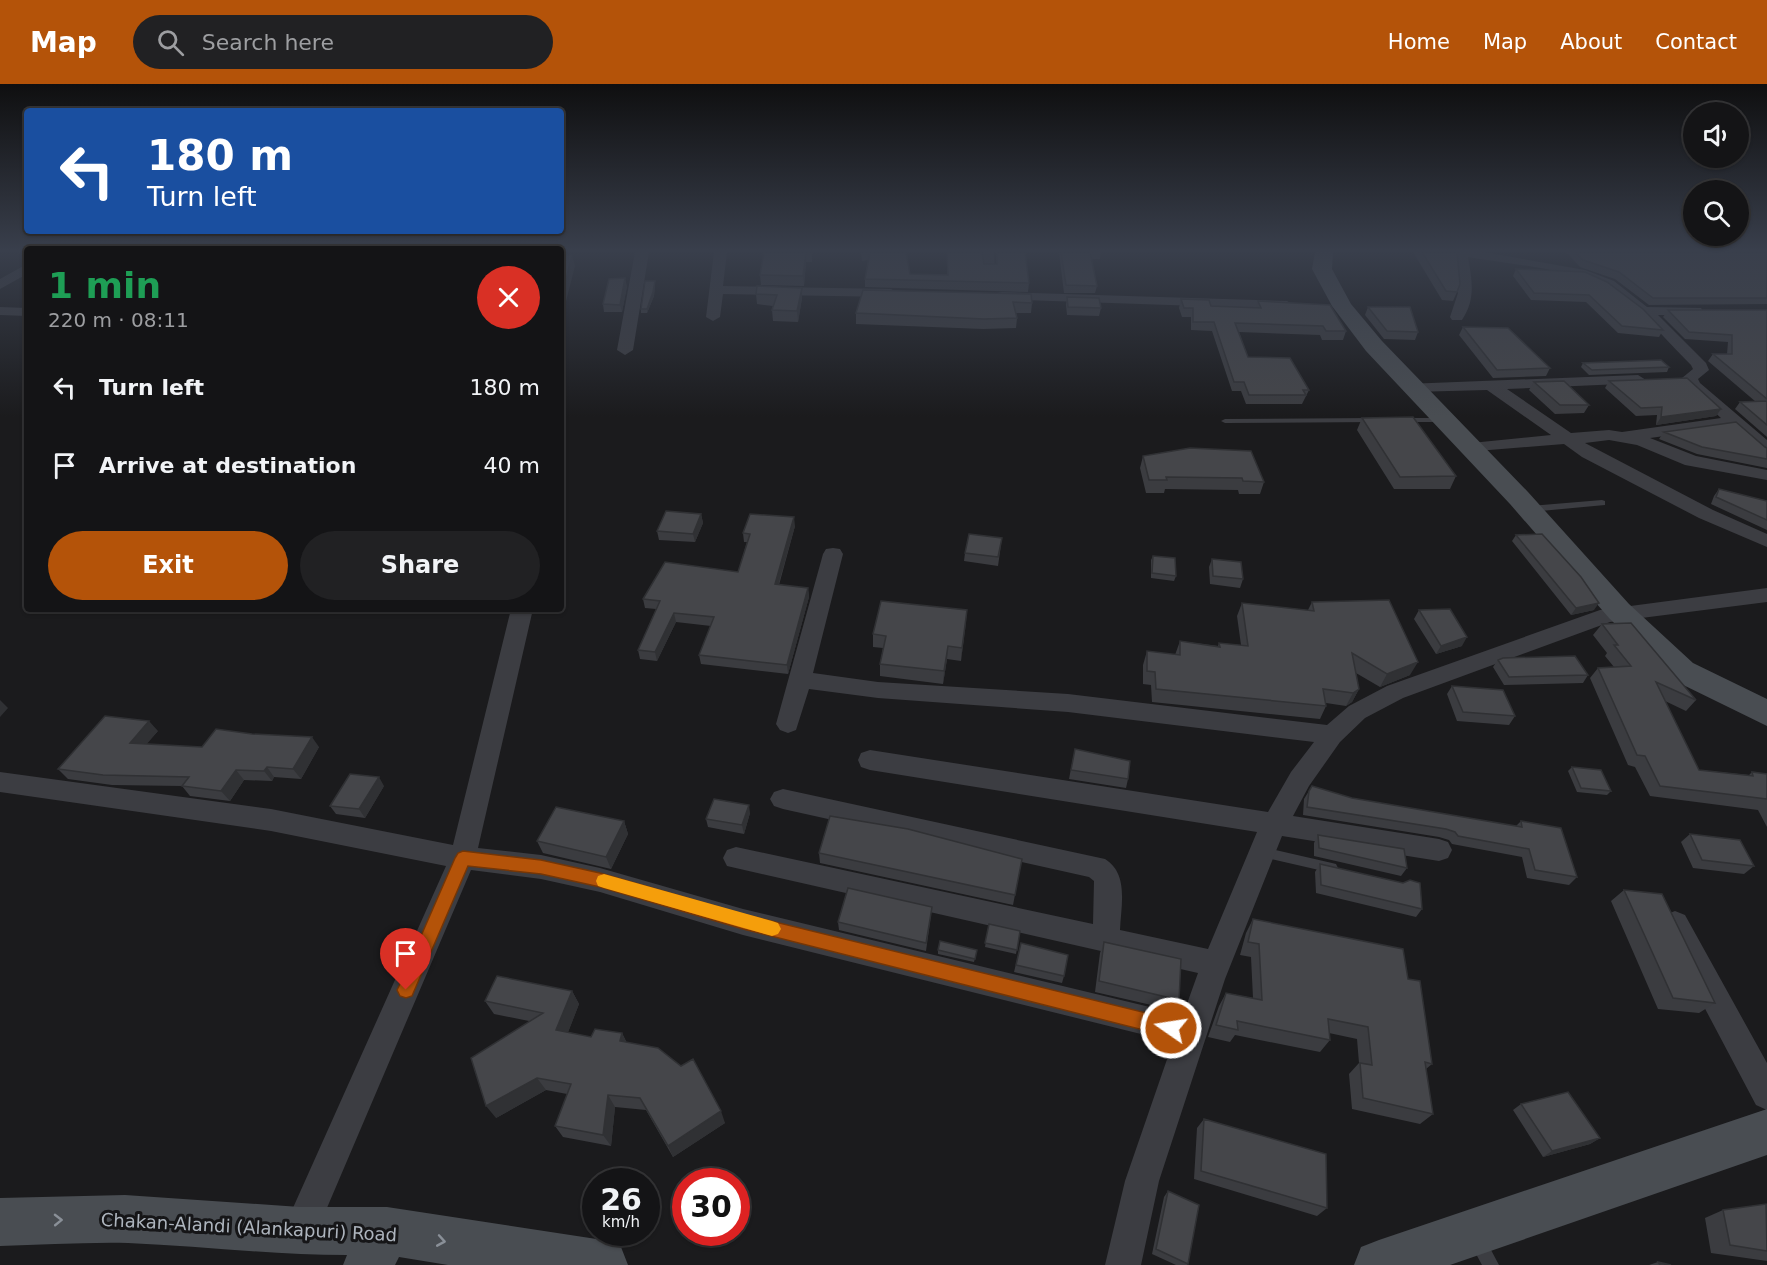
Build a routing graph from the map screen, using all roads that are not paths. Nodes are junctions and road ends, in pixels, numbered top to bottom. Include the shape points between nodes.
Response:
1 (632, 307) edge
2 (715, 307) edge
3 (1337, 307) edge
4 (1463, 307) edge
5 (1641, 307) edge
6 (1645, 310) junction
7 (0, 311) edge
8 (1715, 311) edge
9 (24, 312) edge
10 (714, 317) dead end
11 (1457, 317) dead end
12 (625, 350) dead end
13 (1655, 380) edge
14 (1491, 385) junction
15 (1412, 387) junction
16 (1443, 420) junction
17 (1225, 421) dead end
18 (1734, 422) junction
19 (1624, 436) junction
20 (1565, 439) junction
21 (1472, 448) junction
22 (1767, 449) edge
23 (1767, 475) edge
24 (1602, 502) dead end
25 (1529, 509) junction
26 (1767, 541) edge
27 (833, 554) dead end
28 (1767, 596) edge
29 (1619, 611) junction
30 (521, 612) edge
31 (800, 680) junction
32 (1767, 714) edge
33 (788, 724) dead end
34 (1332, 735) junction
35 (870, 760) dead end
36 (0, 782) edge
37 (783, 799) dead end
38 (1276, 824) junction
39 (1440, 850) dead end
40 (1262, 852) junction
41 (463, 858) junction
42 (736, 858) dead end
43 (1344, 870) edge
44 (1663, 902) edge
45 (1106, 940) junction
46 (1216, 964) junction
47 (1192, 1032) junction
48 (1767, 1094) edge
49 (1767, 1132) edge
50 (0, 1222) edge
51 (300, 1231) junction
52 (378, 1248) edge
53 (1482, 1249) edge
54 (603, 1265) edge
55 (1123, 1265) edge
56 (1379, 1265) edge

1 - 12 street
2 - 10 street
3 - 15 main road
4 - 11 street
5 - 6 street
6 - 8 street
6 - 18 street via 1698,363 1701,370 1684,379
7 - 9 street
13 - 14 street
14 - 15 street
14 - 20 street
15 - 16 main road
16 - 17 lane
16 - 21 main road
18 - 19 street
18 - 22 street
19 - 20 street
19 - 23 street via 1691,461
20 - 21 street
20 - 26 street via 1635,479
21 - 25 main road
24 - 25 lane
25 - 29 main road
27 - 31 street
28 - 29 street
29 - 32 main road via 1682,671
29 - 34 street via 1395,692 1357,712
30 - 41 street
31 - 33 street
31 - 34 street via 878,690 1068,703
34 - 38 street via 1300,779
35 - 38 street
36 - 41 street via 271,820
37 - 45 street via 1096,867 1108,881
38 - 39 street
38 - 40 street
40 - 43 lane
40 - 46 street
41 - 47 street via 541,867 600,880 743,922
41 - 51 street
42 - 45 street
44 - 48 street
45 - 46 street
46 - 47 street
47 - 55 street via 1142,1181
49 - 53 main road
50 -> 51 main road, Chakan-Alandi (Alankapuri) Road via 125,1219
51 - 52 main road, Chakan-Alandi (Alankapuri) Road
52 -> 54 main road, Chakan-Alandi (Alankapuri) Road
53 - 56 main road

